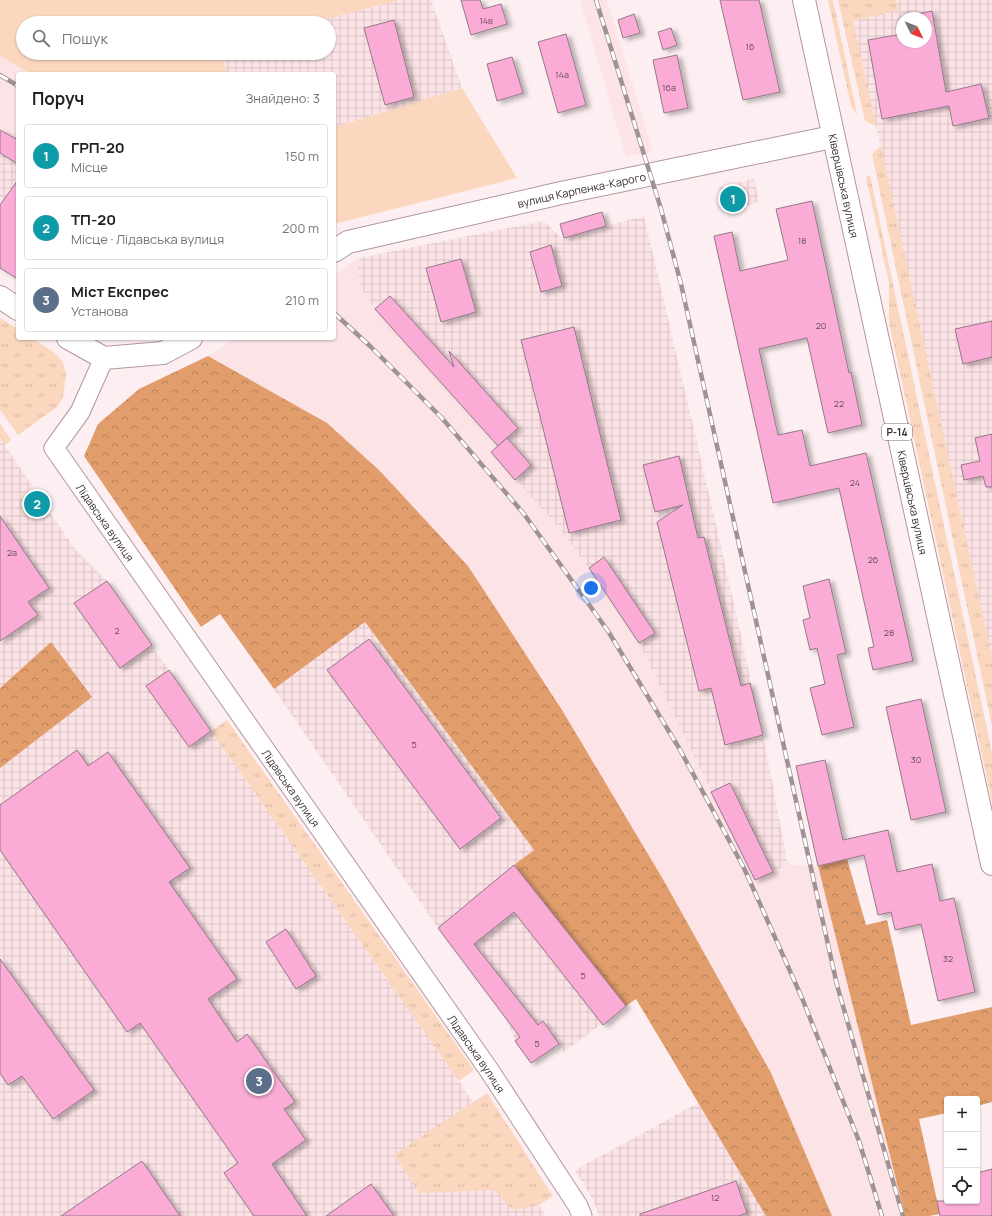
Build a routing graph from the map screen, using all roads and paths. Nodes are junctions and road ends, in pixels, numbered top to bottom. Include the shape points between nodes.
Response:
1 (804, 0) edge
2 (832, 137) junction
3 (336, 250) edge
4 (0, 297) edge
5 (16, 307) edge
6 (72, 340) edge
7 (186, 340) edge
8 (104, 358) junction
9 (992, 864) edge
10 (582, 1216) edge

1 - 2 main road, Ківерцівська вулиця / Р-14
2 - 3 main road, вулиця Карпенка-Карого via 561,193 348,242
2 - 9 main road, Ківерцівська вулиця / Р-14
4 - 5 main road
6 - 8 main road
7 - 8 main road via 163,353
8 - 10 street, Лідавська вулиця via 80,412 54,448 488,1070 578,1206

